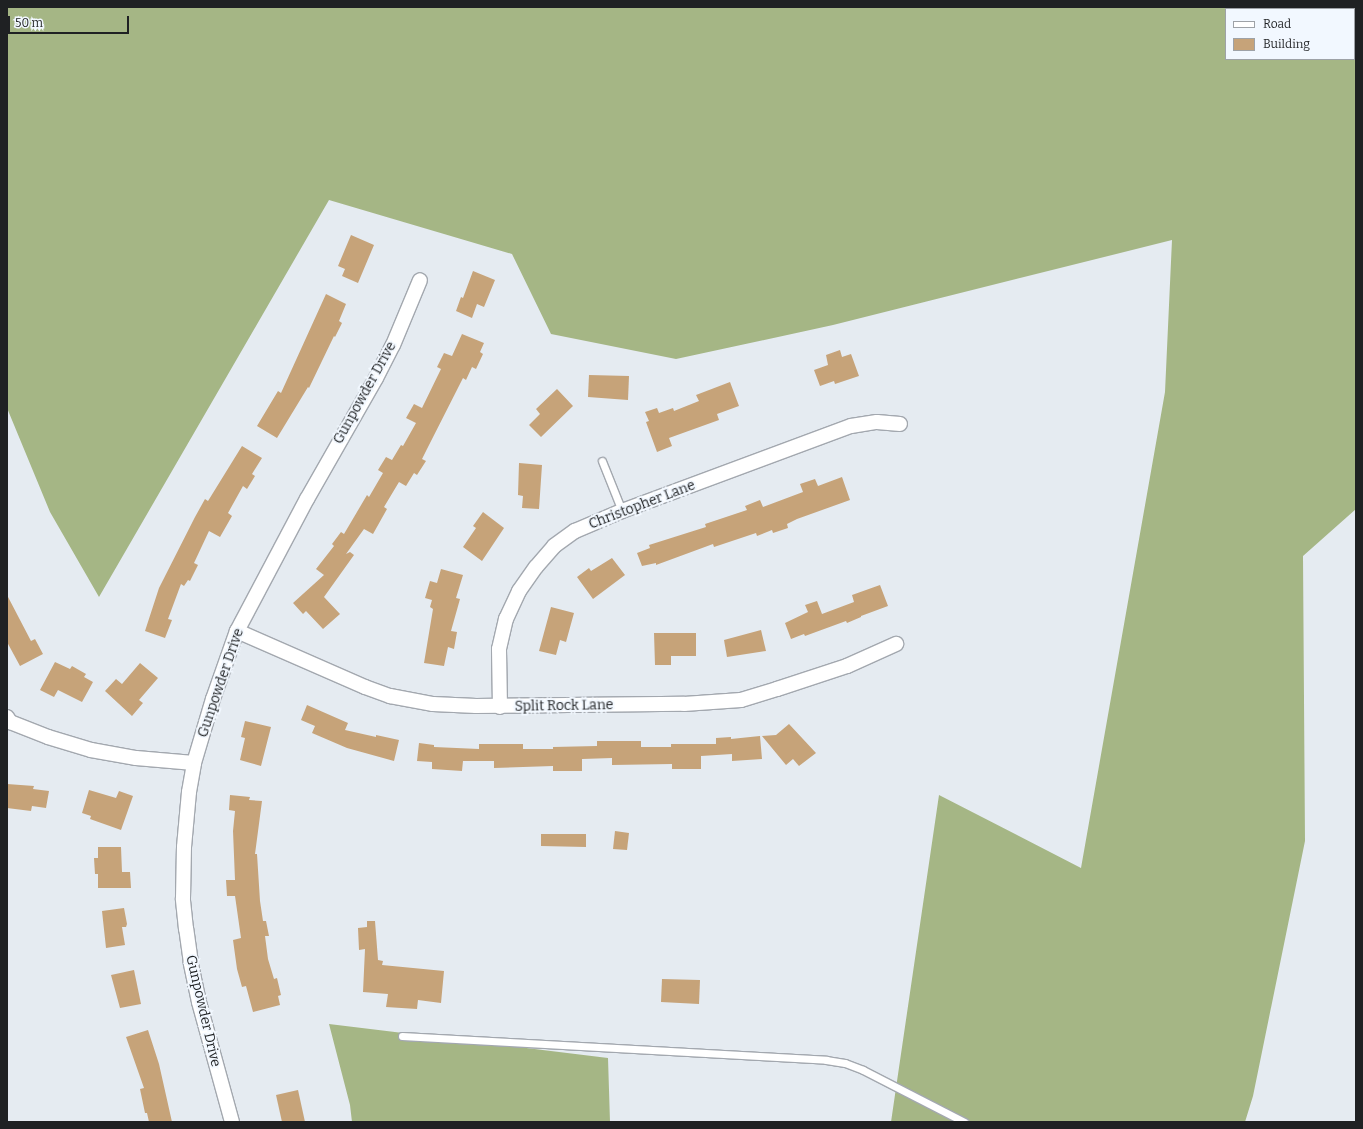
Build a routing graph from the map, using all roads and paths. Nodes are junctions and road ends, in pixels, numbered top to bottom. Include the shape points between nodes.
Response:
1 (420, 280) dead end
2 (900, 424) dead end
3 (602, 461) dead end
4 (622, 511) junction
5 (237, 631) junction
6 (896, 644) dead end
7 (500, 706) junction
8 (8, 722) edge
9 (194, 763) junction
10 (402, 1036) dead end
11 (232, 1122) edge
12 (964, 1122) edge

1 - 5 street, Gunpowder Drive via 376,378 307,499
2 - 4 street, Christopher Lane via 877,422 852,426
3 - 4 lane
4 - 7 street, Christopher Lane via 575,531 554,546 518,591 506,619 499,649
5 - 7 street, Split Rock Lane via 344,679 390,696 433,704
5 - 9 street, Gunpowder Drive
6 - 7 street, Split Rock Lane via 847,666 742,700 684,704
8 - 9 street via 91,750 136,758
9 - 11 street, Gunpowder Drive via 184,846 183,898 186,929 199,1002
10 - 12 lane via 826,1060 845,1063 863,1070

